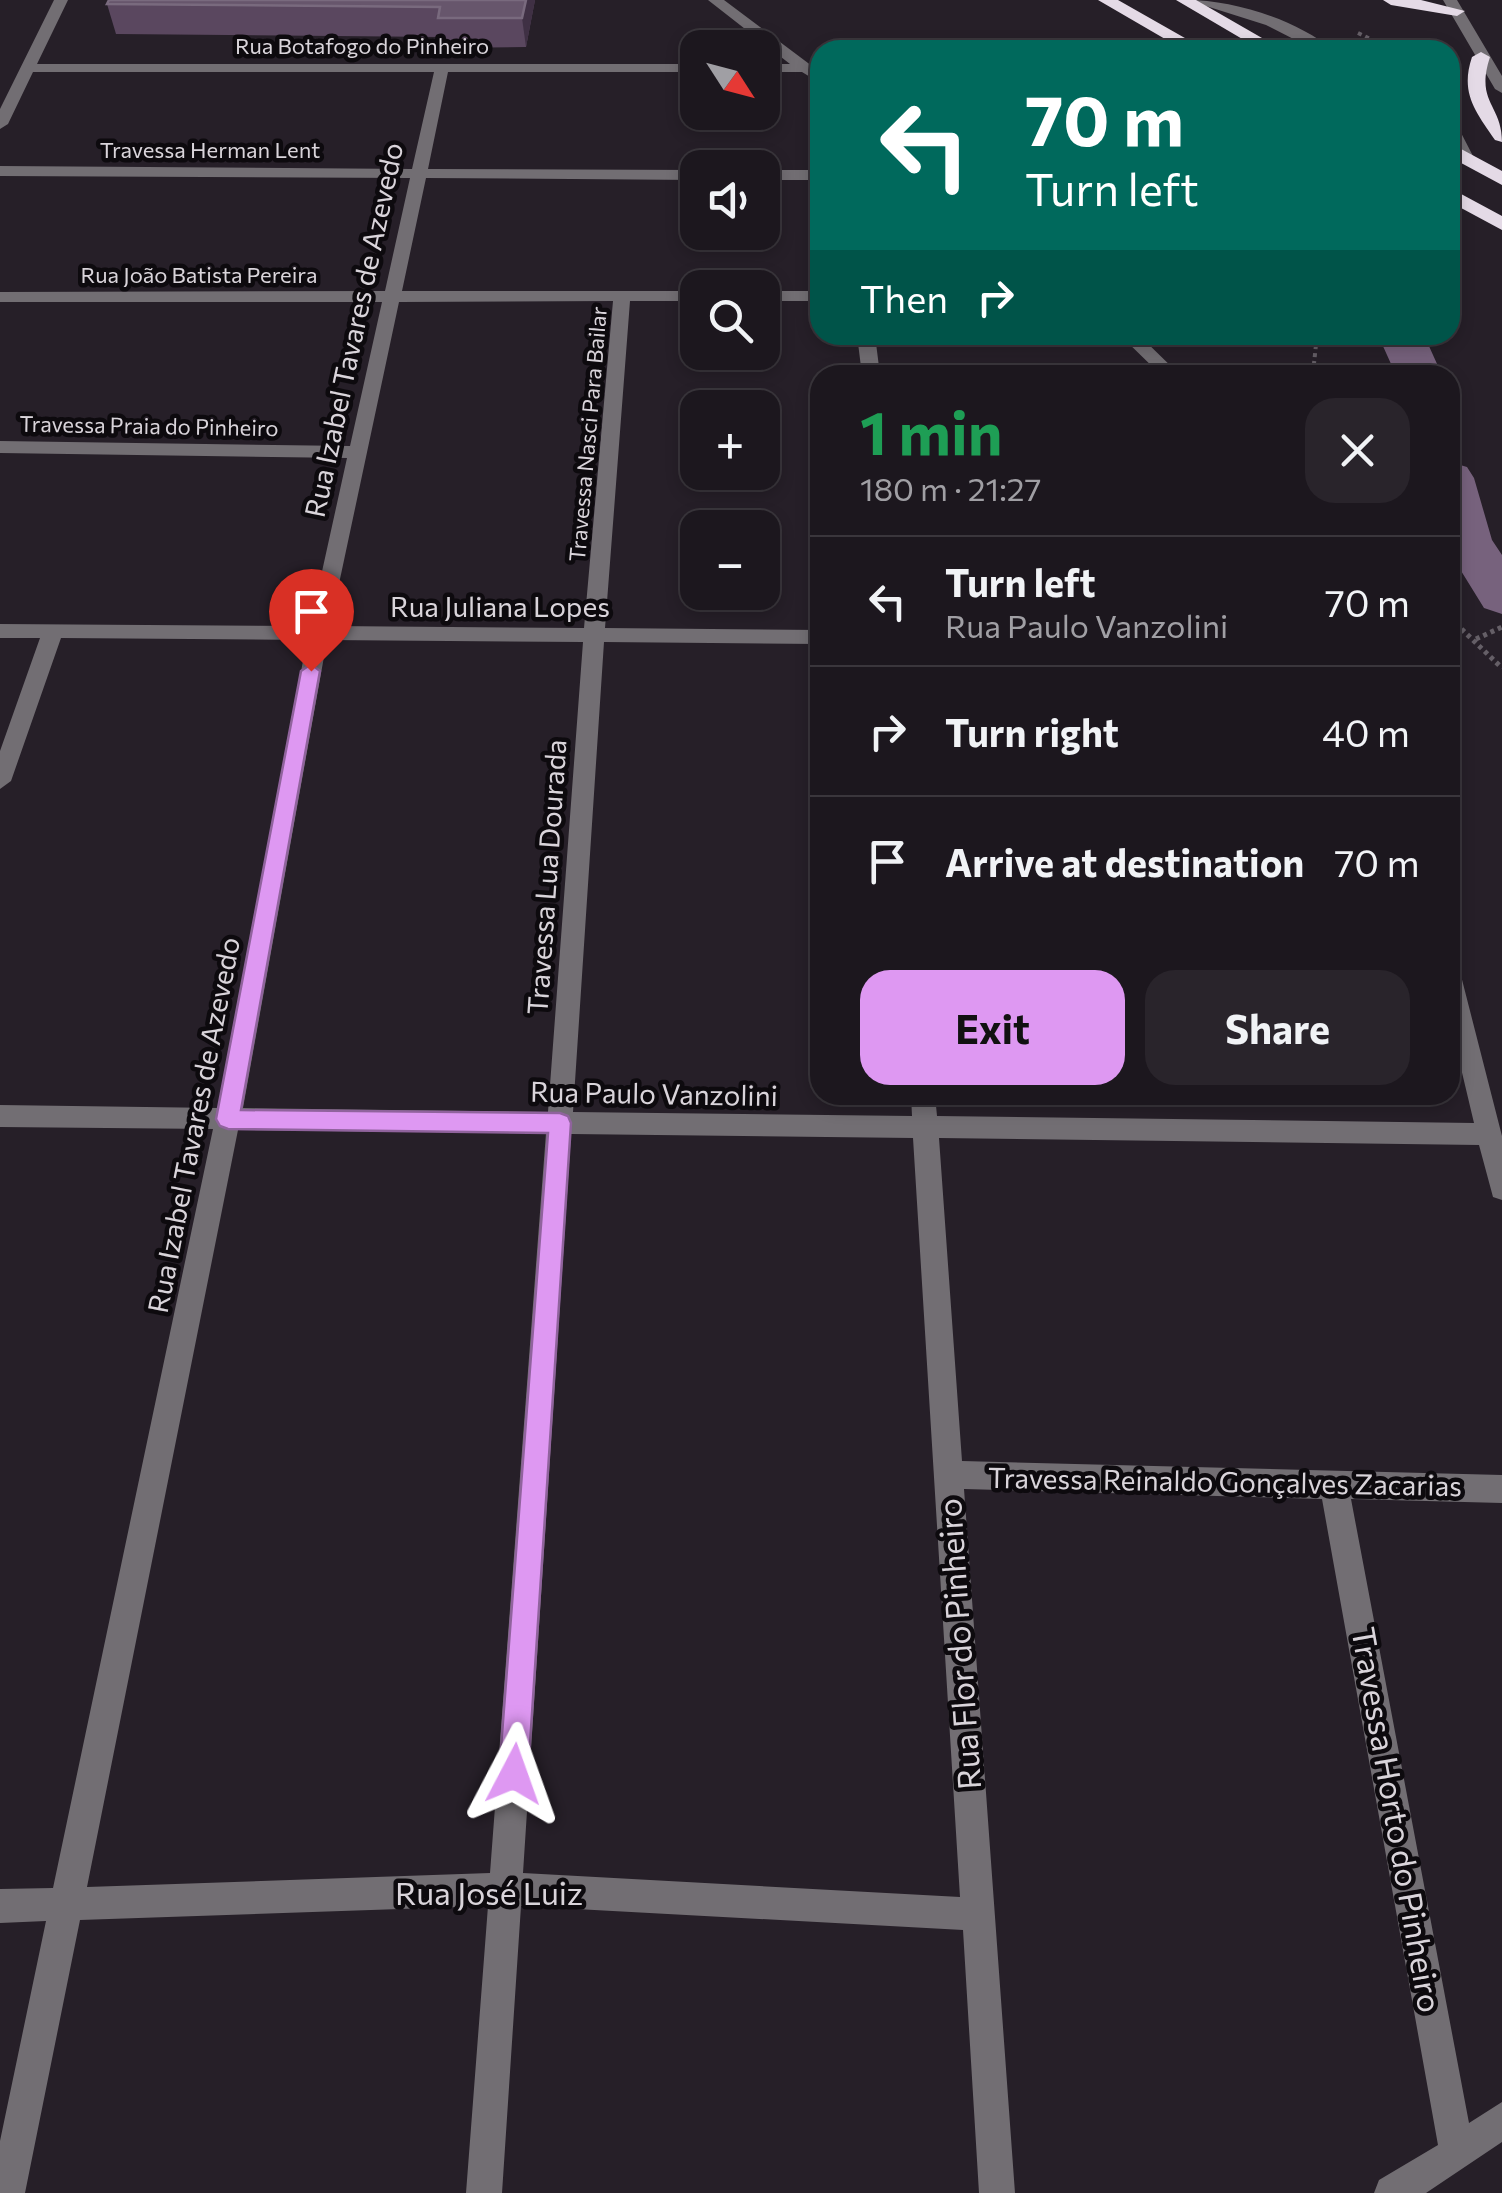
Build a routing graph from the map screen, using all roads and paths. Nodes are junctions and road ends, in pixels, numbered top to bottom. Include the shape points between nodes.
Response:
1 (61, 0) edge
2 (715, 0) edge
3 (1106, 0) edge
4 (1184, 0) edge
5 (1194, 0) edge
6 (1391, 0) edge
7 (1454, 6) edge
8 (1178, 40) edge
9 (1256, 40) edge
10 (1306, 40) edge
11 (1481, 56) junction
12 (27, 68) junction
13 (442, 68) junction
14 (680, 68) edge
15 (780, 68) edge
16 (805, 68) junction
17 (810, 71) edge
18 (1502, 89) edge
19 (0, 124) edge
20 (1502, 136) edge
21 (1460, 155) edge
22 (0, 171) edge
23 (419, 174) junction
24 (680, 175) edge
25 (780, 175) edge
26 (810, 176) edge
27 (1502, 179) edge
28 (1460, 200) edge
29 (1460, 218) edge
30 (1502, 224) edge
31 (1502, 236) edge
32 (622, 296) junction
33 (680, 296) edge
34 (780, 296) edge
35 (810, 296) edge
36 (0, 297) edge
37 (392, 297) junction
38 (1140, 345) edge
39 (1160, 365) edge
40 (0, 447) edge
41 (358, 452) junction
42 (1460, 626) edge
43 (1502, 627) edge
44 (0, 631) edge
45 (54, 631) junction
46 (318, 634) junction
47 (594, 636) junction
48 (810, 637) edge
49 (1476, 639) junction
50 (1502, 668) edge
51 (0, 782) edge
52 (1460, 1015) edge
53 (924, 1105) edge
54 (0, 1116) edge
55 (228, 1119) junction
56 (560, 1123) junction
57 (925, 1128) junction
58 (1488, 1134) junction
59 (1502, 1189) edge
60 (948, 1475) junction
61 (1334, 1486) junction
62 (1502, 1489) edge
63 (506, 1889) junction
64 (66, 1905) junction
65 (0, 1906) edge
66 (977, 1914) junction
67 (1502, 2120) edge
68 (1458, 2154) junction
69 (7, 2193) edge
70 (484, 2193) edge
71 (997, 2193) edge
72 (1392, 2193) edge

1 - 12 street
2 - 16 street
3 - 8 highway
4 - 9 highway
5 - 10 street via 1271,22
6 - 7 highway
7 - 11 street
11 - 18 street
11 - 20 highway via 1473,76 1476,99
12 - 13 street, Rua Botafogo do Pinheiro
12 - 19 street
13 - 14 street, Rua Botafogo do Pinheiro
13 - 23 street, Rua Izabel Tavares de Azevedo
15 - 16 street
16 - 17 street
21 - 27 highway
22 - 23 street, Travessa Herman Lent
23 - 24 street, Travessa Herman Lent
23 - 37 street, Rua Izabel Tavares de Azevedo
25 - 26 street
28 - 30 highway
29 - 31 highway
32 - 33 street, Rua João Batista Pereira
32 - 37 street, Rua João Batista Pereira
32 - 47 street, Travessa Nasci Para Bailar
34 - 35 street
36 - 37 street, Rua João Batista Pereira
37 - 41 street, Rua Izabel Tavares de Azevedo
38 - 39 street
40 - 41 street, Travessa Praia do Pinheiro
41 - 46 street, Rua Izabel Tavares de Azevedo
42 - 49 path
43 - 49 path
44 - 45 street, Rua Juliana Lopes
45 - 46 street, Rua Juliana Lopes
45 - 51 street
46 - 47 street, Rua Juliana Lopes
46 - 55 street, Rua Izabel Tavares de Azevedo
47 - 48 street, Rua Juliana Lopes
47 - 56 street, Travessa Lua Dourada
49 - 50 path
52 - 58 street
53 - 57 street, Rua Flor do Pinheiro
54 - 55 street, Rua Paulo Vanzolini
55 - 56 street, Rua Paulo Vanzolini
55 - 64 street, Rua Izabel Tavares de Azevedo
56 - 57 street, Rua Paulo Vanzolini
56 - 63 street, Travessa Lua Dourada
57 - 58 street, Rua Paulo Vanzolini
57 - 60 street, Rua Flor do Pinheiro
58 - 59 street
60 - 61 street, Travessa Reinaldo Gonçalves Zacarias
60 - 66 street, Rua Flor do Pinheiro
61 - 62 street, Travessa Reinaldo Gonçalves Zacarias
61 - 68 street, Travessa Horto do Pinheiro
63 - 64 street, Rua José Luiz
63 - 66 street, Rua José Luiz
63 - 70 street, Travessa Lua Dourada
64 - 65 street, Rua José Luiz
64 - 69 street, Rua Izabel Tavares de Azevedo
66 - 71 street, Rua Flor do Pinheiro
67 - 68 street
68 - 72 street

